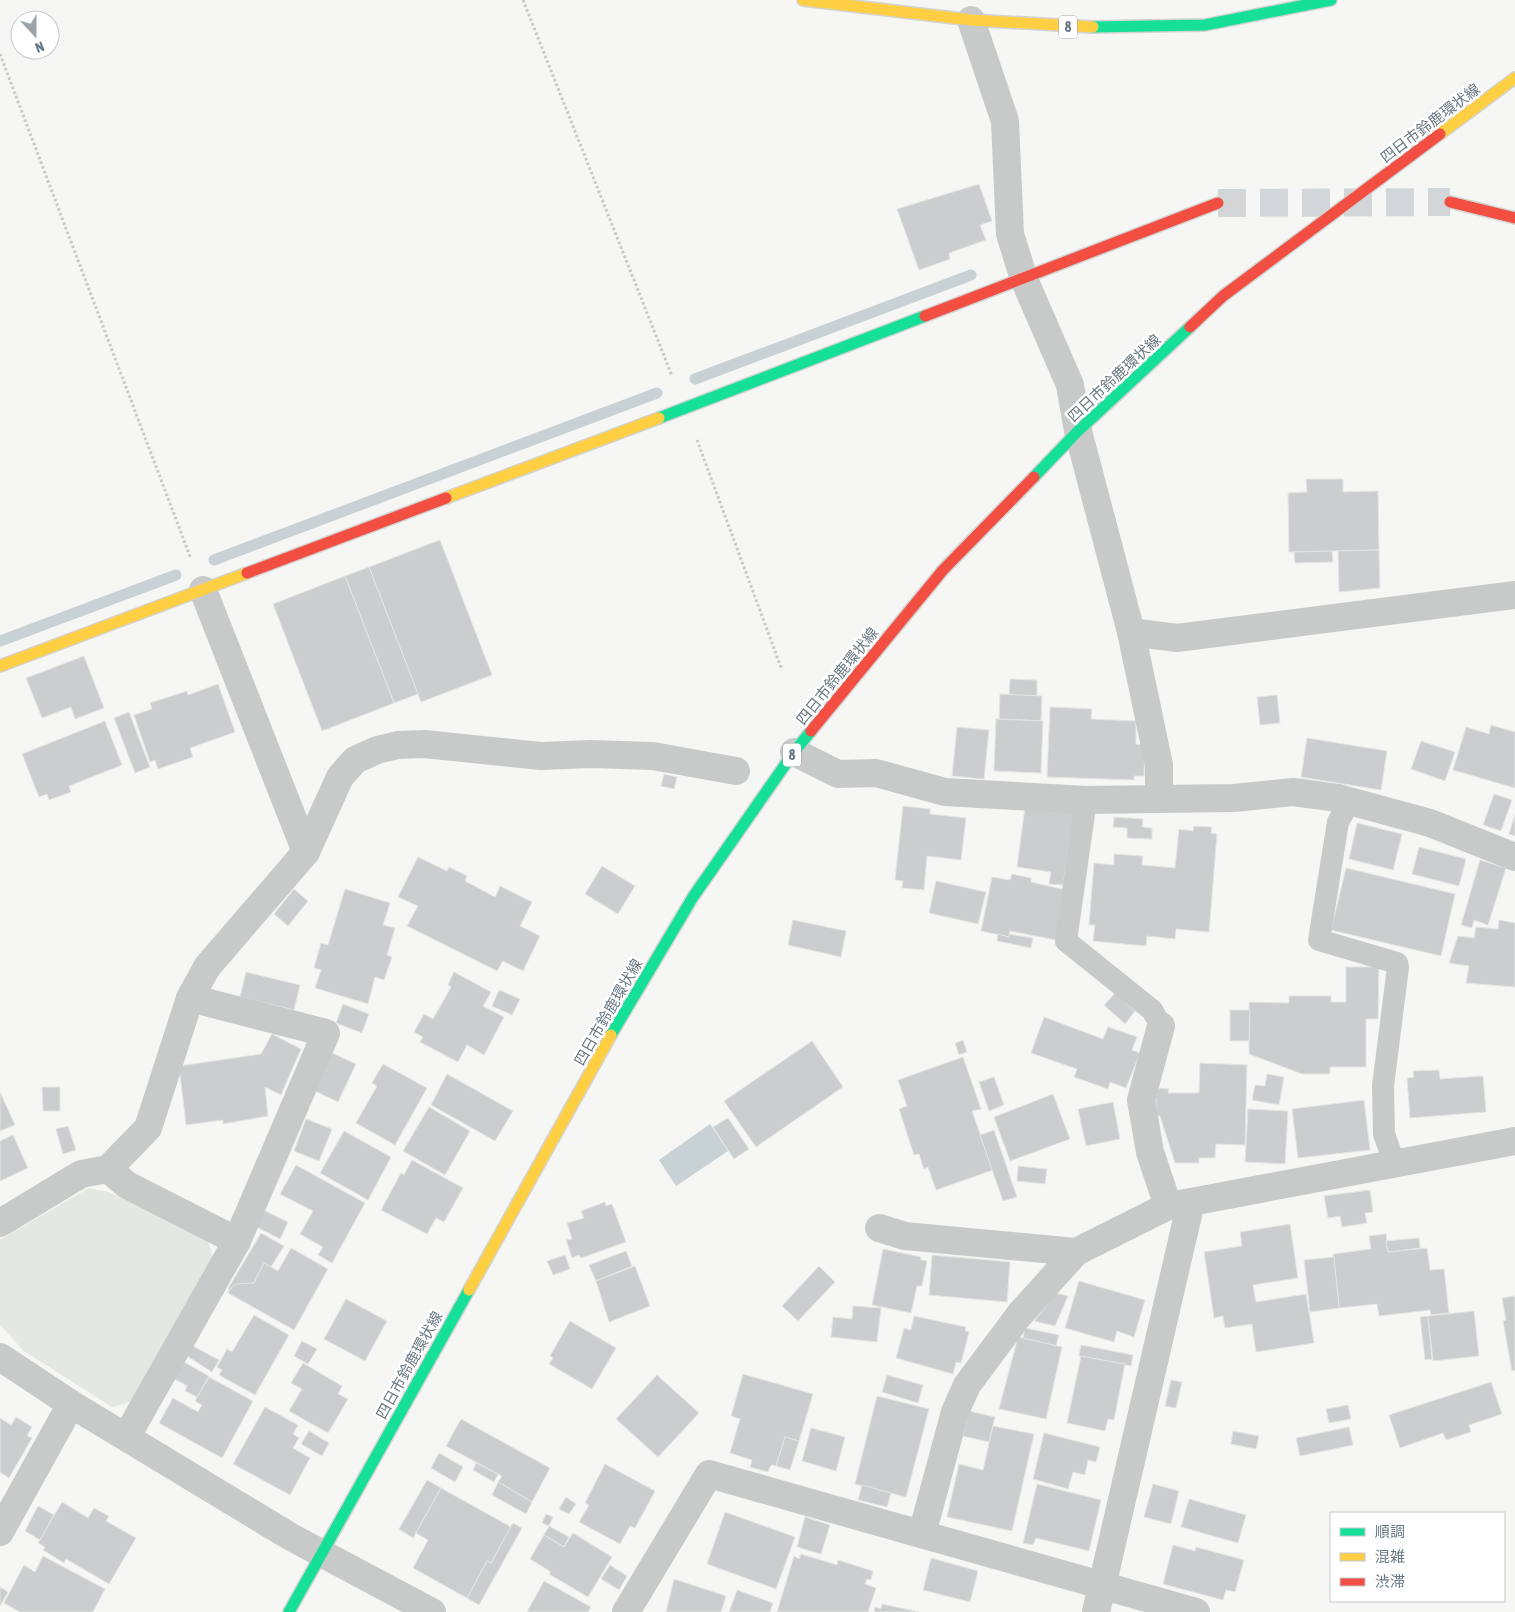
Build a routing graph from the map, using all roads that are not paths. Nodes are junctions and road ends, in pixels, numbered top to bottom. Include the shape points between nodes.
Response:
1 (803, 0) edge
2 (1331, 0) edge
3 (971, 20) junction
4 (1515, 78) edge
5 (1450, 202) tunnel mouth
6 (1218, 203) tunnel mouth
7 (1515, 218) edge
8 (1024, 279) junction
9 (1078, 431) junction
10 (203, 590) junction
11 (1515, 595) edge
12 (1131, 632) junction
13 (0, 666) edge
14 (794, 752) junction
15 (736, 771) dead end
16 (1159, 799) junction
17 (1086, 800) junction
18 (1350, 802) junction
19 (306, 852) junction
20 (1515, 857) edge
21 (190, 998) junction
22 (1161, 1026) joint
23 (1515, 1140) edge
24 (1394, 1162) junction
25 (108, 1169) junction
26 (1179, 1204) junction
27 (0, 1223) edge
28 (879, 1228) dead end
29 (237, 1241) junction
30 (1076, 1252) junction
31 (0, 1357) edge
32 (71, 1404) junction
33 (126, 1436) junction
34 (0, 1532) edge
35 (922, 1534) junction
36 (321, 1554) junction
37 (1103, 1586) junction
38 (288, 1612) edge
39 (432, 1612) edge
40 (626, 1612) edge
41 (1096, 1612) edge
42 (1196, 1612) edge

1 - 3 main road, 8
2 - 3 main road, 8 via 1205,25 1068,27
3 - 8 street via 1005,121 1010,234
4 - 9 main road, 四日市鈴鹿環状線 / 8 via 1223,296
5 - 7 main road
6 - 8 main road
8 - 9 street via 1070,385
8 - 10 main road
9 - 12 street
9 - 14 main road, 四日市鈴鹿環状線 / 8 via 943,570
10 - 13 main road
10 - 19 street
11 - 12 street via 1177,638
12 - 16 street via 1159,765
14 - 17 street via 838,774 876,773 945,792
14 - 36 main road, 四日市鈴鹿環状線 / 8 via 693,897 633,996
15 - 19 street via 653,756 540,756 424,744 398,745 355,760 340,777
16 - 17 street
16 - 18 street via 1234,798 1293,792
17 - 22 lane via 1066,941 1152,1010
18 - 20 street via 1430,824
18 - 24 lane via 1338,822 1319,940 1396,963 1398,968 1383,1086 1384,1134
19 - 21 street via 207,968
21 - 25 street via 148,1128
21 - 29 street via 326,1033
22 - 26 street via 1141,1100 1150,1152
23 - 24 street
24 - 26 street
25 - 27 street via 81,1174
25 - 29 street via 127,1185
26 - 30 street
26 - 37 street
28 - 30 street via 904,1236
29 - 33 street
30 - 35 street via 1020,1314 967,1386 955,1412
31 - 32 street
32 - 33 street
32 - 34 street
33 - 36 street
35 - 37 street
35 - 40 street via 709,1474
36 - 38 main road, 四日市鈴鹿環状線 / 8
36 - 39 street
37 - 41 street
37 - 42 street

